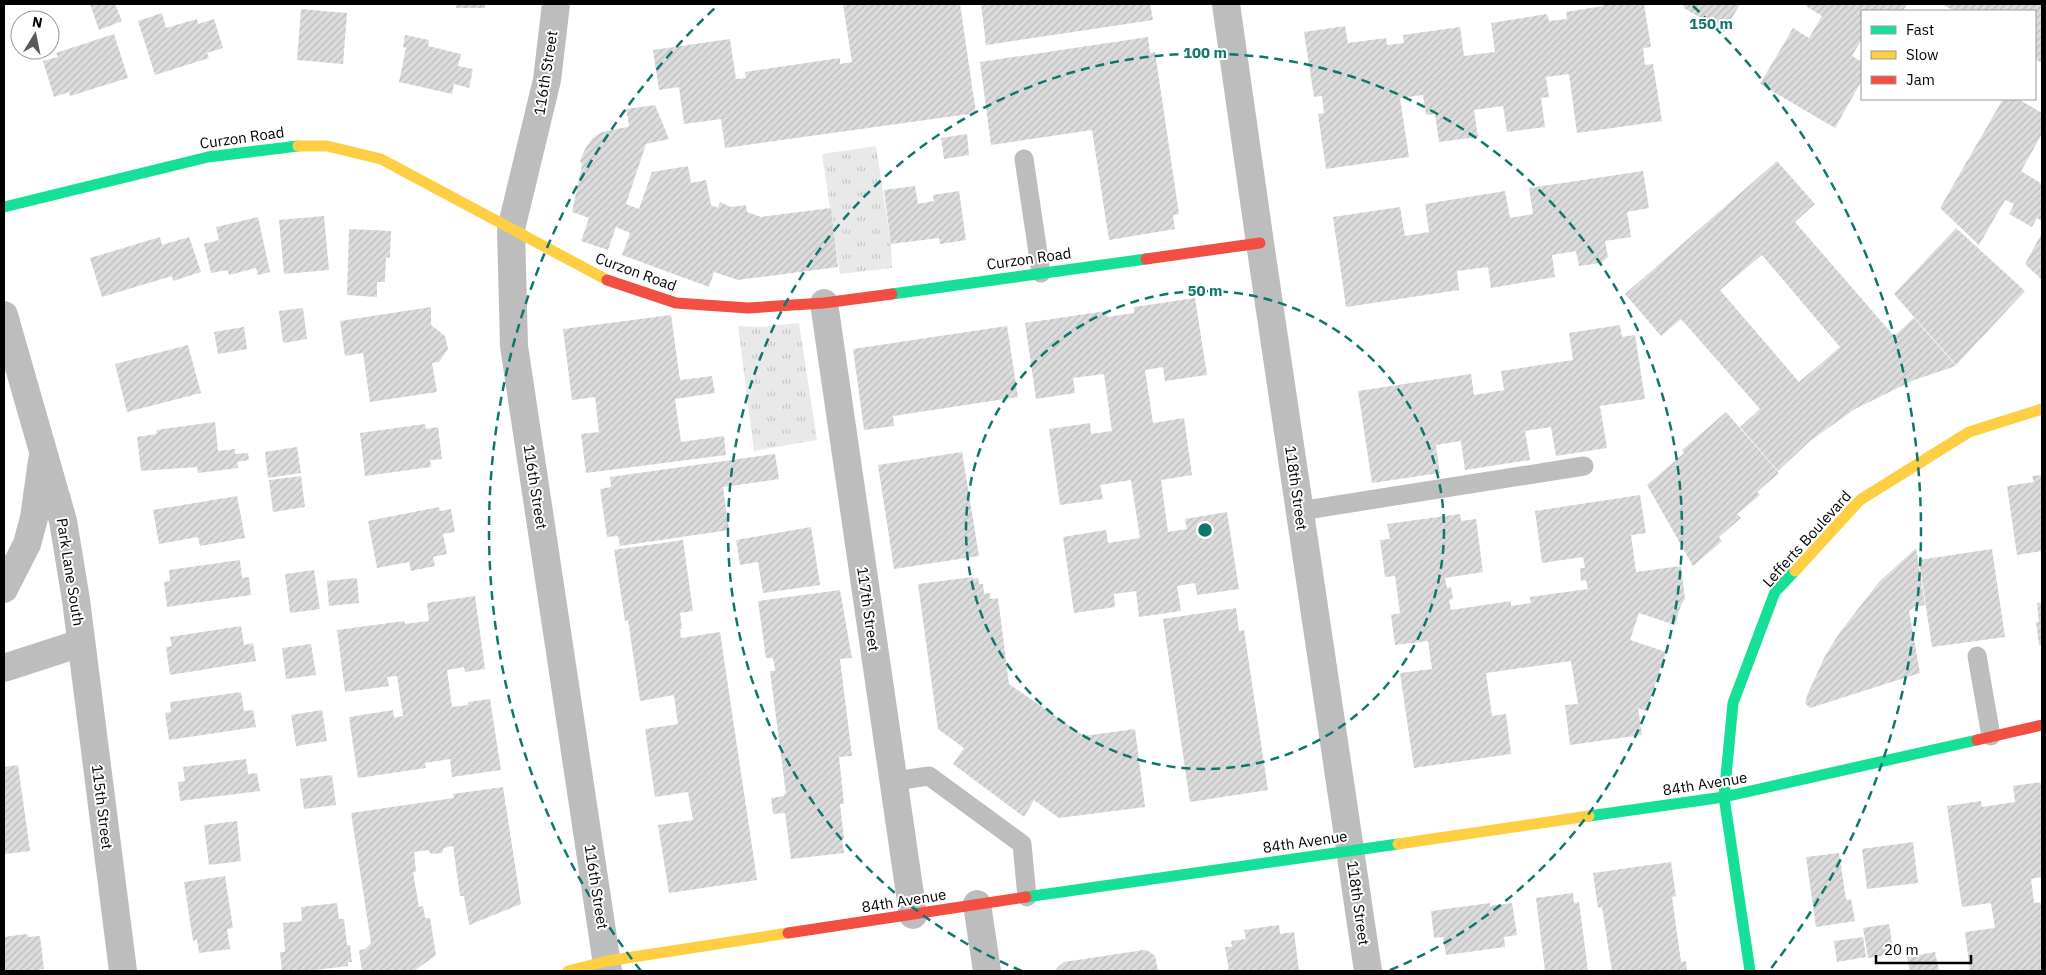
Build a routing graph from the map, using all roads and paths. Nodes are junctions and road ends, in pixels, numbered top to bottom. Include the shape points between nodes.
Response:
1 (556, 4) edge
2 (1226, 4) edge
3 (1024, 159) dead end
4 (4, 207) edge
5 (511, 229) junction
6 (1260, 242) junction
7 (1041, 273) junction
8 (824, 303) junction
9 (4, 315) edge
10 (2042, 409) edge
11 (43, 452) junction
12 (1584, 466) dead end
13 (1300, 511) junction
14 (4, 589) edge
15 (81, 643) junction
16 (1977, 656) dead end
17 (4, 668) edge
18 (2042, 725) edge
19 (1991, 736) junction
20 (894, 780) junction
21 (1724, 797) junction
22 (1350, 851) junction
23 (1027, 897) junction
24 (977, 904) junction
25 (913, 915) junction
26 (607, 966) edge
27 (123, 971) edge
28 (568, 971) edge
29 (987, 971) edge
30 (1368, 971) edge
31 (1750, 971) edge

1 - 5 street, 116th Street via 547,80
2 - 6 street, 118th Street
3 - 7 lane
4 - 5 street, Curzon Road via 208,157 292,146 327,146 381,159
5 - 8 street, Curzon Road via 600,277 676,303 748,308
5 - 26 street, 116th Street via 514,346
6 - 7 street, Curzon Road
6 - 13 street, 118th Street
7 - 8 street, Curzon Road
8 - 20 street, 117th Street
9 - 11 street, Park Lane South
10 - 21 street, Lefferts Boulevard via 1969,432 1860,500 1775,592 1733,703
11 - 14 street, Park Lane South via 28,544
11 - 15 street, Park Lane South via 63,521
12 - 13 lane
13 - 22 street, 118th Street
15 - 17 street, Park Lane South
15 - 27 street, 115th Street
16 - 19 lane
18 - 19 street, 84th Avenue
19 - 21 street, 84th Avenue
20 - 23 lane via 929,776 1022,844
20 - 25 street, 117th Street
21 - 22 street, 84th Avenue
21 - 31 street, Lefferts Boulevard
22 - 23 street, 84th Avenue
22 - 30 street, 118th Street
23 - 24 street, 84th Avenue
24 - 25 street, 84th Avenue
24 - 29 street
25 - 26 street, 84th Avenue
26 - 28 street, 84th Avenue

